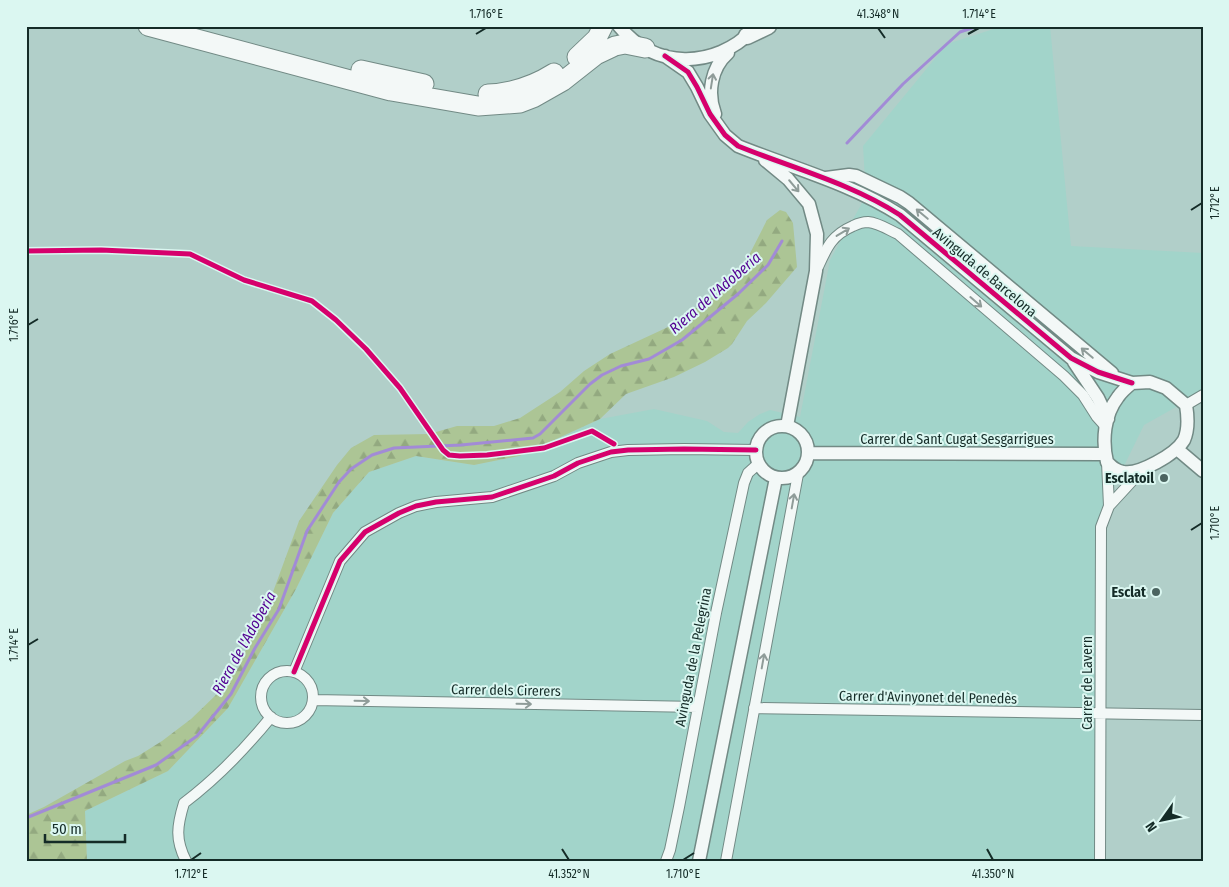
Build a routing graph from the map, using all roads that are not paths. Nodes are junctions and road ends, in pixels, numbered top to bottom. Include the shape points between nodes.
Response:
1 (148, 26) edge
2 (179, 26) edge
3 (603, 26) edge
4 (619, 26) edge
5 (768, 26) edge
6 (747, 35) edge
7 (645, 48) junction
8 (665, 56) junction
9 (719, 126) junction
10 (757, 154) junction
11 (823, 178) junction
12 (816, 271) junction
13 (1071, 358) junction
14 (1129, 382) junction
15 (1203, 395) edge
16 (1186, 405) junction
17 (1107, 423) junction
18 (787, 426) junction
19 (1177, 449) junction
20 (756, 450) junction
21 (808, 453) junction
22 (1106, 458) junction
23 (758, 464) junction
24 (1145, 467) junction
25 (1203, 471) edge
26 (798, 474) junction
27 (776, 478) junction
28 (1109, 506) junction
29 (294, 672) junction
30 (313, 700) junction
31 (698, 707) junction
32 (754, 708) junction
33 (1101, 713) junction
34 (1203, 715) edge
35 (271, 717) junction
36 (186, 861) edge
37 (666, 861) edge
38 (699, 861) edge
39 (726, 861) edge
40 (1100, 861) edge

1 - 7 highway via 391,91 478,106 520,103 533,98 563,81 596,55 615,46 625,44
2 - 3 highway via 261,49 478,94 502,93 551,75 582,53 597,38
4 - 7 street
5 - 6 highway
6 - 8 street via 722,52 708,57 686,59
9 -> 6 street via 712,108 713,73 722,58
7 - 8 street
8 - 9 street via 688,72
9 - 10 street via 731,141
10 - 11 street, Avinguda de Barcelona
10 -> 12 street via 788,179 809,204 817,234
11 - 13 street, Avinguda de Barcelona via 900,215
14 -> 11 street via 1095,359 900,197 856,176
12 -> 17 street, Avinguda de Barcelona via 828,245 841,231 868,222 898,234 1064,376 1084,395 1097,417
12 - 18 street
13 - 14 street, Avinguda de Barcelona via 1098,372
13 - 17 street, Avinguda de Barcelona via 1089,382
14 - 16 street via 1150,382 1166,388
14 - 17 street via 1118,395
15 - 16 street
16 - 19 street via 1187,429
17 - 22 street via 1104,439
18 - 20 street via 766,431
18 - 21 street via 805,438
19 - 24 street
19 - 25 street
20 - 23 street
20 - 29 street via 611,452 492,497 436,502 399,513 366,532 340,560
21 - 22 street, Carrer de Sant Cugat Sesgarrigues
21 - 26 street via 804,468
22 - 24 street via 1115,470 1125,473
22 - 28 street, Carrer de Lavern
23 - 27 street
23 - 31 street, Avinguda de la Pelegrina via 748,473 744,484
24 - 28 street, Carrer de Lavern
26 - 27 street
32 -> 26 street
27 - 38 street
28 - 33 street, Carrer de Lavern via 1101,527
29 - 30 street via 306,679 313,691
29 - 35 street via 276,673 263,687 263,708
30 -> 31 street, Carrer dels Cirerers
30 - 35 street via 302,719 287,723
31 - 37 street, Avinguda de la Pelegrina
32 - 33 street, Carrer d'Avinyonet del Penedès
32 - 39 street
33 - 34 street, Carrer d'Avinyonet del Penedès
33 - 40 street, Carrer de Lavern
35 - 36 street via 241,753 184,803 177,831

